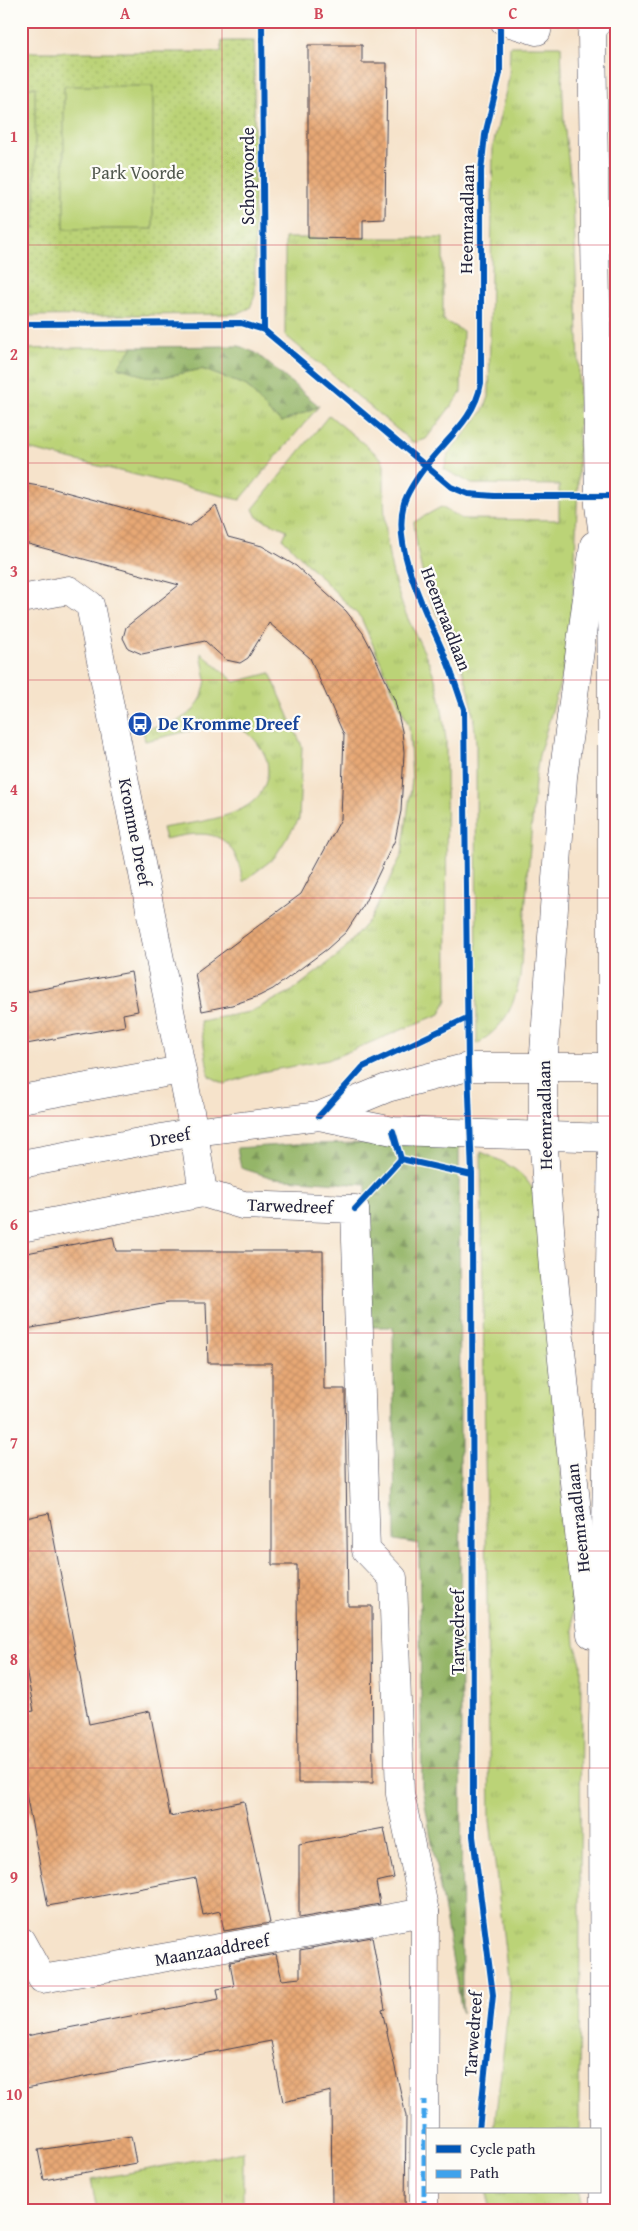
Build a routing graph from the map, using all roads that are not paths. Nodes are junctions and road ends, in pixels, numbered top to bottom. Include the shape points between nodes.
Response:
1 (504, 21) edge
2 (590, 25) edge
3 (537, 31) dead end
4 (599, 505) junction
5 (21, 599) edge
6 (612, 1067) junction
7 (543, 1068) junction
8 (181, 1070) junction
9 (21, 1099) edge
10 (319, 1116) junction
11 (194, 1132) junction
12 (544, 1135) junction
13 (612, 1138) junction
14 (21, 1164) edge
15 (203, 1193) junction
16 (21, 1228) edge
17 (603, 1725) junction
18 (425, 1912) junction
19 (21, 1941) edge
20 (424, 2210) edge
21 (604, 2210) edge

1 - 3 street
2 - 4 street, Heemraadlaan
4 - 6 street, Heemraadlaan via 611,597
4 - 7 street, Heemraadlaan via 563,777
5 - 8 street, Kromme Dreef via 69,590 90,605
6 - 7 street, Dreef
6 - 13 street, Heemraadlaan
7 - 10 street, Dreef via 468,1067 387,1088
7 - 12 street, Heemraadlaan
8 - 9 street
8 - 11 street, Kromme Dreef
10 - 11 street, Dreef
10 - 12 street, Dreef via 393,1131
11 - 14 street, Dreef
11 - 15 street
12 - 13 street, Dreef
12 - 17 street, Heemraadlaan via 552,1268 580,1553
13 - 17 street, Heemraadlaan
15 - 16 street
15 - 18 street, Tarwedreef via 243,1205 355,1209 366,1550 393,1578 400,1794
17 - 21 street, Heemraadlaan
18 - 19 street, Maanzaaddreef via 42,1979
18 - 20 street, Tarwedreef

